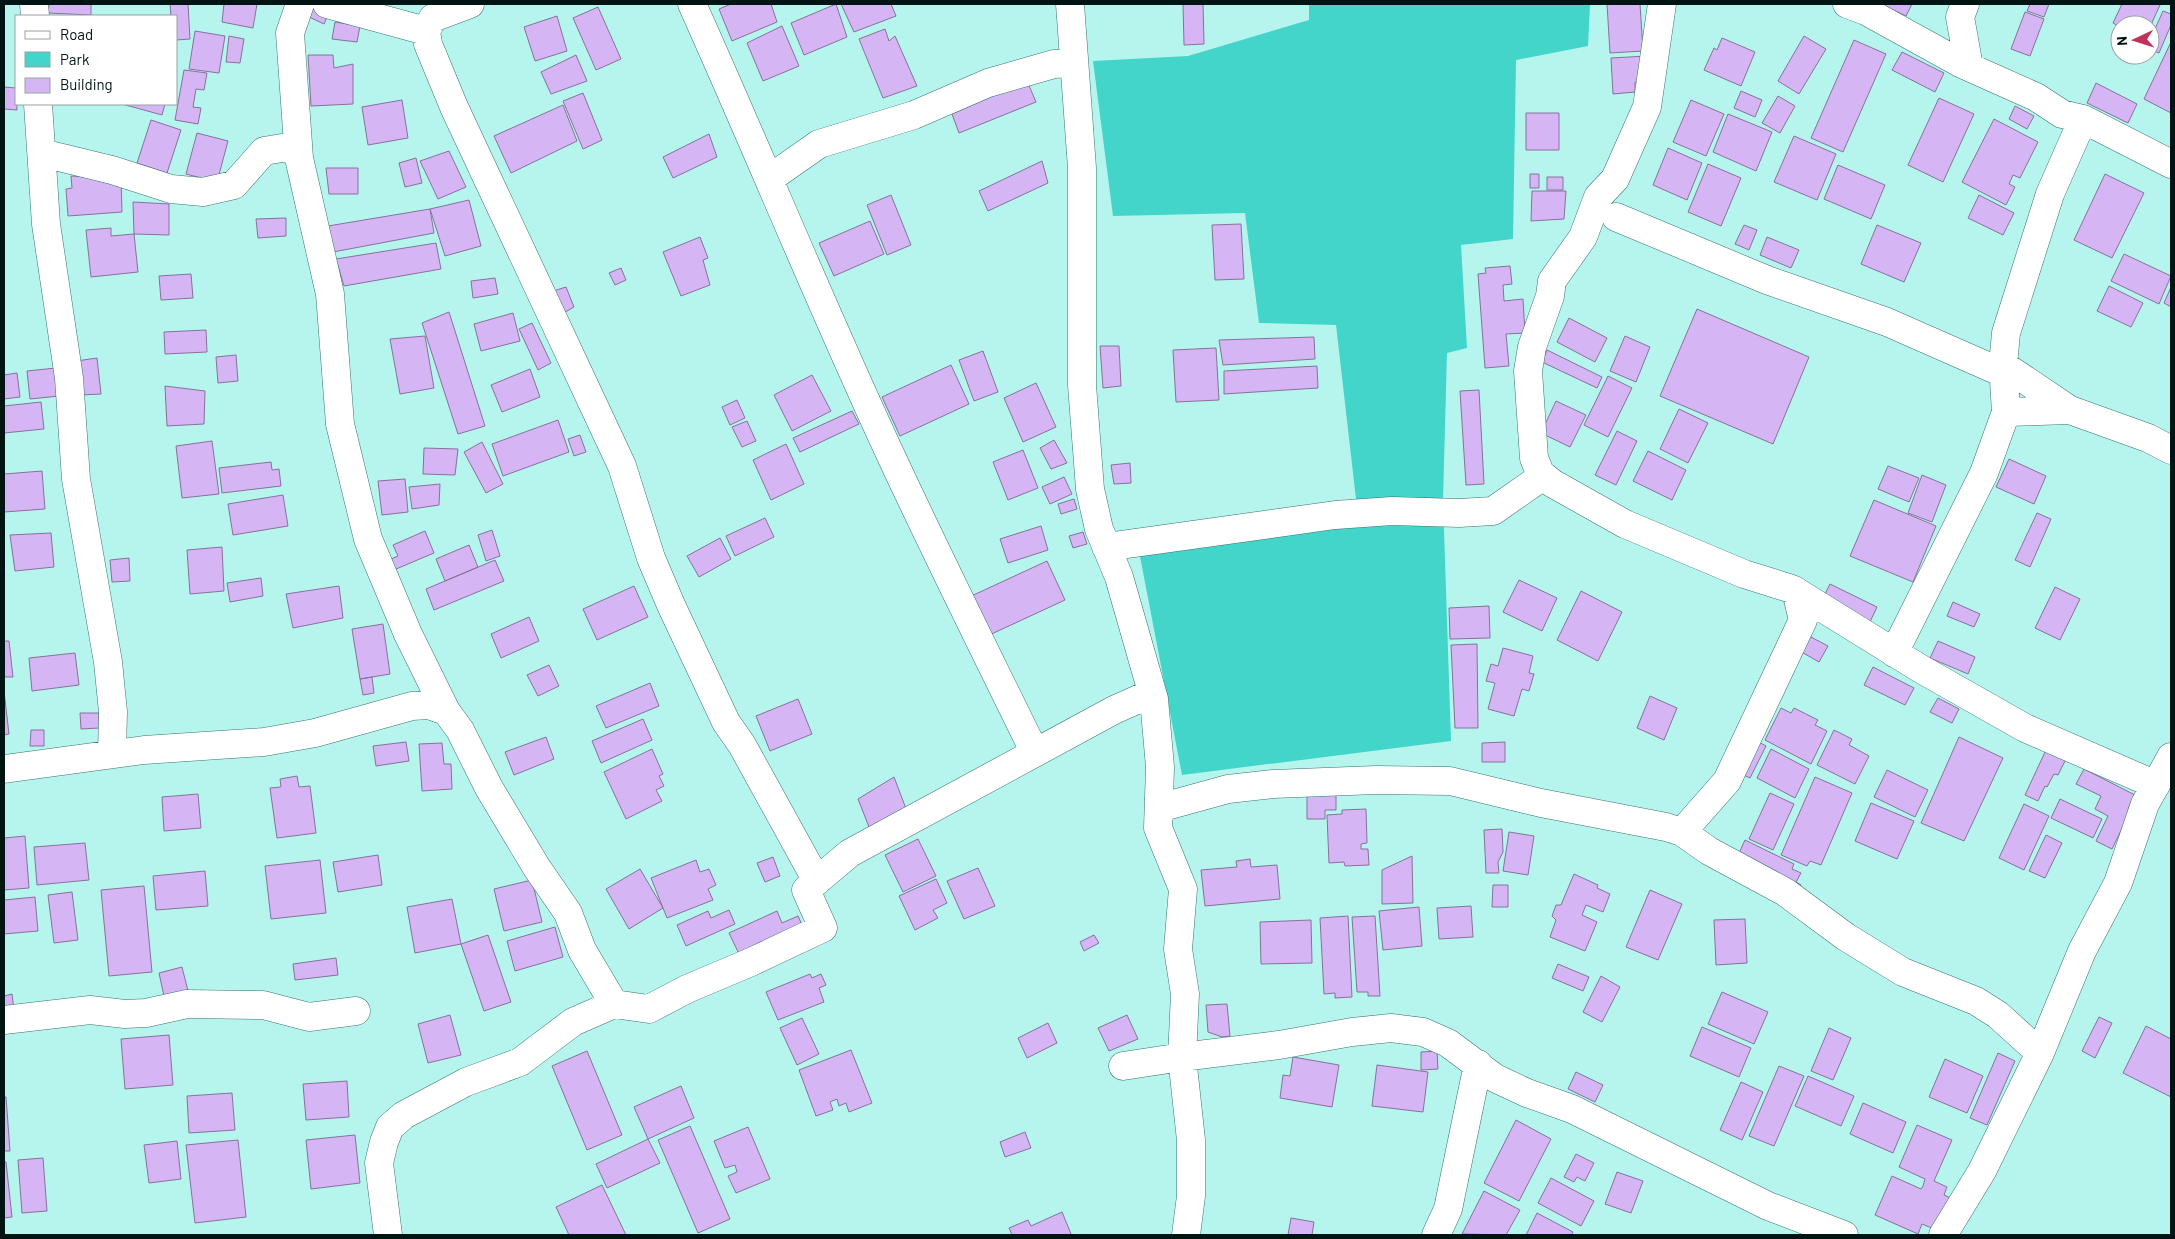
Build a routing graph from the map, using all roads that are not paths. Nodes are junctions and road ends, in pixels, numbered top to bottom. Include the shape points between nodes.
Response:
1 (300, 4) edge
2 (328, 4) edge
3 (470, 4) edge
4 (692, 4) edge
5 (1070, 4) edge
6 (1662, 4) edge
7 (1847, 4) edge
8 (1963, 10) edge
9 (426, 31) junction
10 (1922, 42) junction
11 (1074, 62) junction
12 (1969, 67) junction
13 (38, 105) edge
14 (2083, 119) junction
15 (42, 153) junction
16 (299, 158) junction
17 (2171, 164) edge
18 (768, 179) junction
19 (1609, 185) junction
20 (1616, 217) junction
21 (1583, 237) junction
22 (2003, 369) junction
23 (2070, 410) junction
24 (2006, 412) junction
25 (2171, 450) edge
26 (1543, 476) junction
27 (1106, 546) junction
28 (1796, 591) junction
29 (1831, 613) junction
30 (1803, 620) junction
31 (1894, 653) junction
32 (1152, 693) junction
33 (446, 712) junction
34 (1035, 753) junction
35 (112, 754) junction
36 (2171, 757) edge
37 (4, 769) edge
38 (2156, 785) junction
39 (1159, 808) junction
40 (1682, 832) junction
41 (817, 881) junction
42 (614, 1004) junction
43 (356, 1012) dead end
44 (4, 1020) edge
45 (2040, 1052) junction
46 (1182, 1057) junction
47 (1478, 1064) junction
48 (1123, 1066) dead end
49 (388, 1235) edge
50 (1186, 1235) edge
51 (1436, 1235) edge
52 (1844, 1235) edge
53 (1943, 1235) edge

1 - 16 street via 290,33
2 - 9 street
3 - 9 street via 433,18
4 - 18 street
5 - 11 street
6 - 19 street via 1648,107 1619,171
7 - 10 street
8 - 10 street
8 - 12 street
9 - 41 street via 428,44 454,107 622,466 651,558 671,605 726,722
10 - 12 street
11 - 18 street via 1054,64 988,83 914,115 819,144
11 - 27 street via 1082,168 1082,385 1090,489
12 - 14 street via 2036,98 2062,114
13 - 15 street
14 - 17 street
14 - 22 street via 2050,194 2006,333
15 - 16 street via 171,189 203,192 234,184 264,151 293,149
15 - 35 street via 46,224 66,361 76,479 108,662 113,712
16 - 33 street via 330,294 340,424 368,539 408,634
18 - 34 street via 892,459
19 - 20 street
19 - 21 street via 1598,197
20 - 21 street
20 - 22 street via 1767,280 1887,322
21 - 26 street via 1552,281 1532,347 1528,371 1534,458
22 - 23 street
22 - 24 street
23 - 24 street
23 - 25 street via 2148,438
24 - 31 street via 1984,473
26 - 27 street via 1493,511 1392,511 1334,515
26 - 28 street via 1625,524 1744,574
27 - 32 street via 1119,577
28 - 29 street
28 - 30 street
29 - 30 street
29 - 31 street
30 - 40 street via 1727,781
31 - 38 street via 2025,728
32 - 34 street
32 - 39 street via 1160,767
33 - 35 street via 429,705 412,706 315,733 264,742
33 - 42 street via 460,730 489,788 537,868 568,913 582,950
34 - 41 street via 850,853
35 - 37 street
36 - 38 street
38 - 45 street via 2144,804 2118,883 2082,950
39 - 40 street via 1228,789 1272,784 1450,781
39 - 46 street via 1158,828 1183,889 1178,949 1185,994
40 - 45 street via 1709,851 1785,892 1846,937 1903,972 1976,1001 1998,1015
41 - 42 street via 806,890 823,928 649,1009
42 - 49 street via 574,1022 520,1062 466,1082 416,1108 390,1128 379,1163
43 - 44 street via 309,1017 264,1005 187,1004 146,1013 90,1010
45 - 53 street via 1982,1172
46 - 47 street via 1391,1028 1423,1032 1448,1043
46 - 48 street
46 - 50 street via 1191,1140 1191,1196
47 - 51 street via 1448,1209
47 - 52 street via 1495,1078 1572,1109 1768,1206

